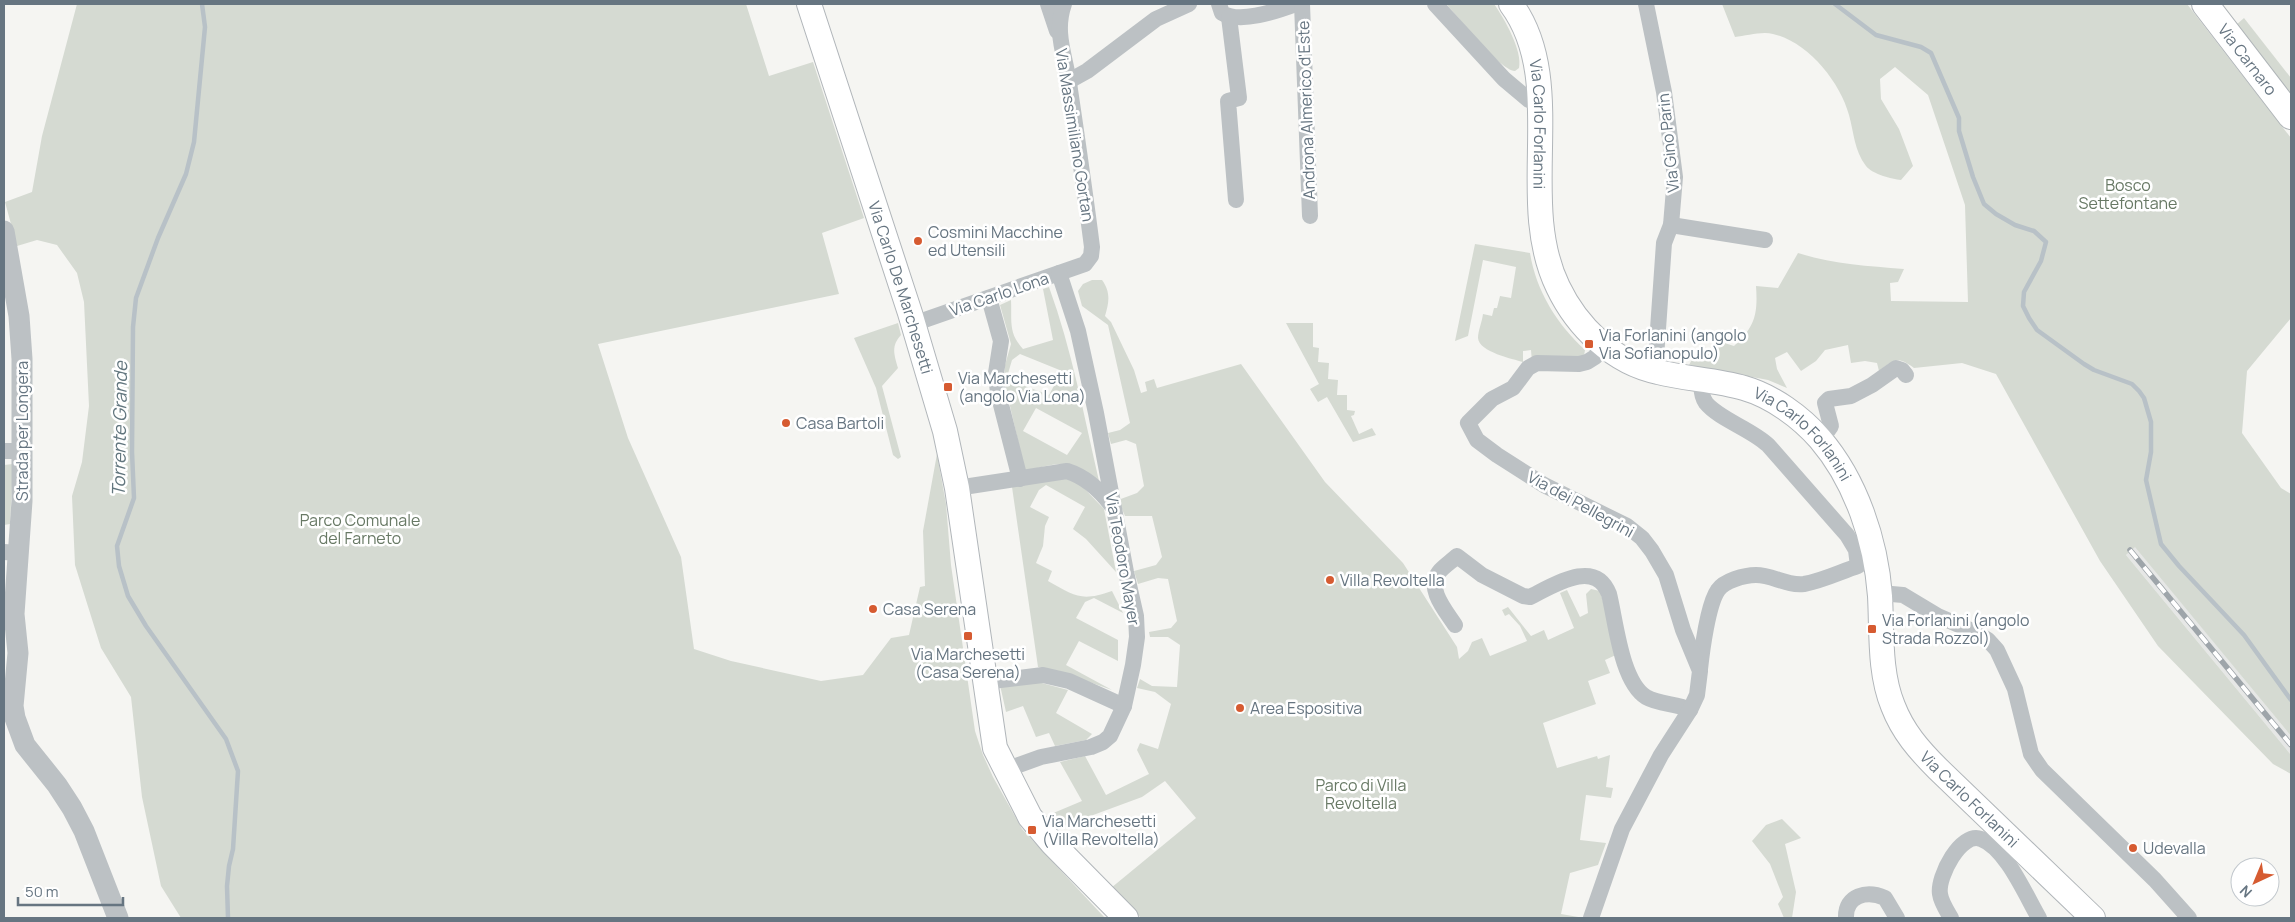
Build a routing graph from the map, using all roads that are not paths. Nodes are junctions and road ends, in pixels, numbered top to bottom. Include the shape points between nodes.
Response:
1 (809, 4) edge
2 (1048, 4) edge
3 (1064, 4) edge
4 (1189, 4) edge
5 (1219, 4) edge
6 (1296, 4) edge
7 (1302, 4) edge
8 (1435, 4) edge
9 (1510, 4) edge
10 (1646, 4) edge
11 (2205, 4) edge
12 (1229, 17) junction
13 (1058, 36) junction
14 (1069, 81) junction
15 (1540, 101) junction
16 (2291, 116) edge
17 (1236, 200) dead end
18 (1310, 216) dead end
19 (1671, 225) junction
20 (4, 231) edge
21 (1765, 240) dead end
22 (1085, 264) joint
23 (1059, 273) junction
24 (988, 298) junction
25 (913, 324) junction
26 (1604, 346) junction
27 (1655, 372) junction
28 (1906, 375) dead end
29 (1702, 381) junction
30 (1821, 440) junction
31 (13, 451) edge
32 (1020, 479) junction
33 (958, 488) junction
34 (1113, 508) junction
35 (12, 553) edge
36 (10, 590) edge
37 (1880, 593) junction
38 (1455, 625) dead end
39 (14, 632) junction
40 (1700, 671) junction
41 (984, 682) junction
42 (4, 698) edge
43 (1124, 706) junction
44 (1690, 710) junction
45 (1005, 770) junction
46 (2023, 890) junction
47 (118, 918) edge
48 (1126, 918) edge
49 (1591, 918) edge
50 (1846, 918) edge
51 (1897, 918) edge
52 (1951, 918) edge
53 (2028, 918) edge
54 (2039, 918) edge
55 (2093, 918) edge
56 (2189, 918) edge

1 - 25 main road, Via Carlo De Marchesetti
2 - 13 street
3 - 13 street, Via Massimiliano Gortan
4 - 14 street via 1156,19
5 - 12 street via 1222,13
6 - 12 street via 1267,14
7 - 18 street, Androna Almerico d'Este
8 - 15 street via 1504,79 1529,100
9 - 15 main road, Via Carlo Forlanini via 1525,31 1533,56
10 - 19 street, Via Gino Parin via 1662,82 1675,177
11 - 16 main road, Via Carnaro
12 - 17 street via 1239,98 1228,101
13 - 14 street, Via Massimiliano Gortan
14 - 22 street, Via Massimiliano Gortan via 1092,247
15 - 26 main road, Via Carlo Forlanini via 1539,190 1550,269 1572,313
19 - 21 street
19 - 27 street, Via Gino Parin via 1664,243
20 - 31 street, Strada per Longera via 19,316 22,359
22 - 23 street, Via Carlo Lona
23 - 24 street, Via Carlo Lona
23 - 34 street, Via Teodoro Mayer via 1078,331
24 - 25 street, Via Carlo Lona
24 - 32 street via 1001,341 996,374 998,393
25 - 33 main road, Via Carlo De Marchesetti via 945,431
26 - 27 main road, Via Carlo Forlanini
26 - 40 street, Via dei Pellegrini via 1588,362 1537,362 1528,368 1514,388 1492,399 1468,424 1478,440 1497,455 1544,485 1627,526 1642,538 1666,575
27 - 29 main road, Via Carlo Forlanini
28 - 30 street via 1896,368 1851,396 1829,399 1825,403 1831,426
29 - 30 main road, Via Carlo Forlanini via 1745,388 1769,399
29 - 40 street via 1701,392 1706,403 1768,445 1846,535 1856,550 1858,566 1803,584 1754,574 1726,584 1717,591 1712,606
30 - 37 main road, Via Carlo Forlanini via 1857,500 1869,533
31 - 35 street, Strada per Longera
32 - 33 street
32 - 34 street via 1067,471 1077,474 1100,490
33 - 41 main road, Via Carlo De Marchesetti
34 - 43 street, Via Teodoro Mayer via 1136,616 1137,637
35 - 36 street, Strada per Longera
36 - 39 street, Strada per Longera
37 - 55 main road, Via Carlo Forlanini via 1886,682 1904,730 1924,755
37 - 56 street via 1903,596 1988,640 1997,650 2015,689 2031,754 2042,770 2155,880
38 - 44 street via 1436,594 1435,581 1439,572 1457,556 1482,575 1523,596 1530,597 1581,575 1599,579 1609,594 1631,680 1647,698
39 - 42 street, Strada per Longera via 6,668
39 - 47 street, Strada per Longera via 18,653 13,706 15,718 25,745 72,808
40 - 44 street, Via dei Pellegrini via 1697,696
41 - 43 street via 1043,675 1069,681
41 - 45 main road, Via Carlo De Marchesetti via 995,748
43 - 45 street, Via Teodoro Mayer via 1110,736 1103,742 1041,757
44 - 49 street, Via dei Pellegrini via 1657,761 1622,829
45 - 48 main road, Via Carlo De Marchesetti via 1040,830
46 - 52 street via 1994,846 1980,838 1970,838 1949,861 1942,878 1940,893
46 - 53 street
46 - 54 street
50 - 51 street via 1850,903 1868,893 1885,898

